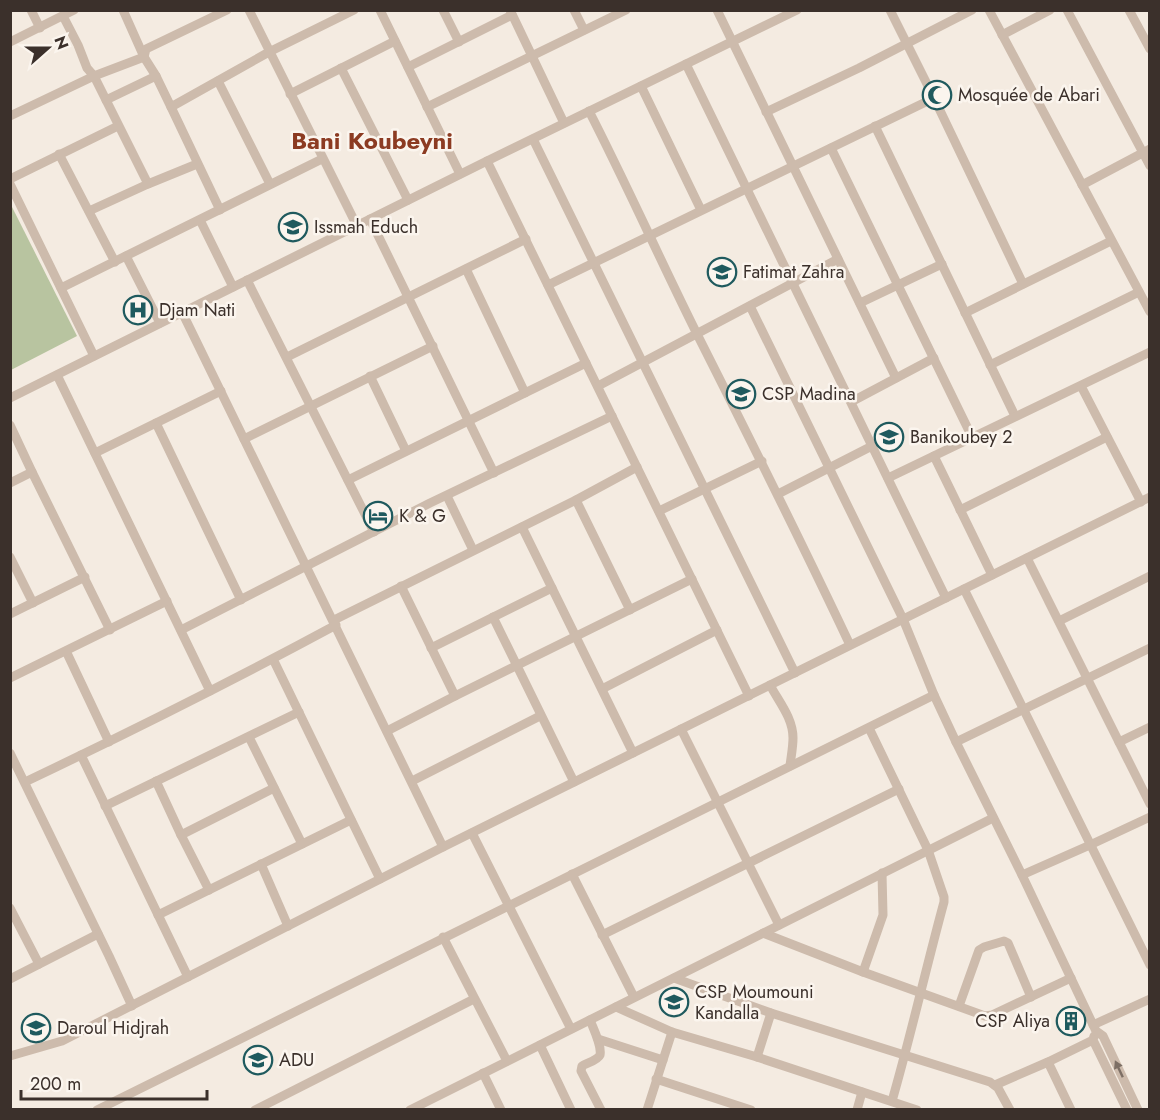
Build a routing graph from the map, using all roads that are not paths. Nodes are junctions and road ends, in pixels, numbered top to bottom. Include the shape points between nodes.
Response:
1 (31, 10) edge
2 (74, 10) edge
3 (123, 10) edge
4 (226, 10) edge
5 (249, 10) edge
6 (354, 10) edge
7 (380, 10) edge
8 (443, 10) edge
9 (574, 10) edge
10 (626, 10) edge
11 (717, 10) edge
12 (797, 10) edge
13 (890, 10) edge
14 (972, 10) edge
15 (989, 10) edge
16 (1050, 10) edge
17 (1067, 10) edge
18 (1130, 10) edge
19 (511, 13) edge
20 (63, 16) junction
21 (40, 28) junction
22 (584, 30) junction
23 (1002, 35) junction
24 (395, 41) junction
25 (10, 42) edge
26 (459, 42) junction
27 (732, 42) junction
28 (907, 43) junction
29 (1149, 49) edge
30 (269, 52) junction
31 (532, 56) junction
32 (144, 57) junction
33 (686, 64) junction
34 (408, 67) junction
35 (341, 68) junction
36 (94, 76) junction
37 (156, 76) junction
38 (218, 81) junction
39 (641, 86) junction
40 (290, 94) junction
41 (934, 98) junction
42 (106, 100) junction
43 (171, 107) junction
44 (427, 107) junction
45 (590, 111) junction
46 (766, 112) junction
47 (10, 116) edge
48 (564, 123) junction
49 (118, 126) junction
50 (875, 126) junction
51 (533, 139) junction
52 (831, 148) junction
53 (1146, 151) edge
54 (59, 154) junction
55 (322, 159) junction
56 (487, 161) junction
57 (197, 164) junction
58 (793, 166) junction
59 (1149, 166) edge
60 (460, 174) junction
61 (10, 182) edge
62 (148, 184) junction
63 (270, 184) junction
64 (1082, 185) junction
65 (747, 188) junction
66 (408, 200) junction
67 (220, 210) junction
68 (701, 210) junction
69 (89, 211) junction
70 (370, 219) junction
71 (200, 220) junction
72 (357, 226) junction
73 (650, 235) junction
74 (525, 239) junction
75 (1111, 241) junction
76 (126, 256) junction
77 (838, 259) junction
78 (115, 261) junction
79 (594, 262) junction
80 (942, 264) junction
81 (466, 269) junction
82 (248, 280) junction
83 (793, 283) junction
84 (1023, 284) junction
85 (548, 285) junction
86 (898, 285) junction
87 (233, 287) junction
88 (61, 288) junction
89 (1139, 292) junction
90 (409, 296) junction
91 (860, 303) junction
92 (750, 306) junction
93 (182, 312) junction
94 (1149, 312) edge
95 (965, 313) junction
96 (160, 323) junction
97 (697, 334) junction
98 (433, 346) junction
99 (1149, 352) edge
100 (94, 356) junction
101 (287, 357) junction
102 (934, 358) junction
103 (643, 362) junction
104 (586, 363) junction
105 (990, 365) junction
106 (57, 375) junction
107 (370, 376) junction
108 (896, 378) junction
109 (598, 386) junction
110 (1081, 386) junction
111 (221, 391) junction
112 (525, 393) junction
113 (10, 398) edge
114 (851, 402) junction
115 (311, 405) junction
116 (612, 416) junction
117 (1015, 416) junction
118 (468, 421) junction
119 (156, 423) junction
120 (10, 425) edge
121 (1107, 436) junction
122 (972, 437) junction
123 (244, 439) junction
124 (872, 446) junction
125 (406, 451) junction
126 (95, 453) junction
127 (934, 456) junction
128 (762, 461) junction
129 (637, 467) junction
130 (829, 468) junction
131 (32, 472) junction
132 (494, 473) junction
133 (888, 478) junction
134 (348, 480) junction
135 (10, 483) edge
136 (705, 489) junction
137 (778, 494) junction
138 (447, 495) junction
139 (1145, 499) edge
140 (576, 500) junction
141 (960, 510) junction
142 (659, 512) junction
143 (522, 527) junction
144 (374, 532) junction
145 (473, 550) junction
146 (10, 556) edge
147 (1026, 558) junction
148 (306, 565) junction
149 (992, 575) junction
150 (1149, 576) edge
151 (85, 577) junction
152 (692, 579) junction
153 (401, 586) junction
154 (552, 588) junction
155 (964, 589) junction
156 (946, 598) junction
157 (241, 600) junction
158 (167, 602) junction
159 (33, 603) junction
160 (630, 610) junction
161 (10, 614) edge
162 (493, 617) junction
163 (903, 619) junction
164 (1059, 621) junction
165 (335, 622) junction
166 (110, 630) junction
167 (181, 630) junction
168 (717, 630) junction
169 (576, 637) junction
170 (850, 645) junction
171 (431, 648) junction
172 (1149, 648) edge
173 (66, 651) junction
174 (273, 659) junction
175 (517, 666) junction
176 (795, 673) junction
177 (10, 678) edge
178 (1087, 679) junction
179 (770, 685) junction
180 (602, 689) junction
181 (210, 691) junction
182 (934, 695) junction
183 (455, 696) junction
184 (749, 696) junction
185 (1023, 710) junction
186 (299, 712) junction
187 (540, 716) junction
188 (1149, 727) edge
189 (869, 728) junction
190 (681, 729) junction
191 (387, 731) junction
192 (249, 737) junction
193 (109, 741) junction
194 (956, 742) junction
195 (1119, 742) junction
196 (633, 753) junction
197 (11, 754) edge
198 (81, 756) junction
199 (790, 766) junction
200 (156, 781) junction
201 (412, 781) junction
202 (25, 782) junction
203 (574, 782) junction
204 (274, 789) junction
205 (899, 789) junction
206 (717, 802) junction
207 (1149, 804) edge
208 (105, 806) junction
209 (1149, 817) edge
210 (993, 818) junction
211 (351, 820) junction
212 (472, 832) junction
213 (181, 835) junction
214 (302, 844) junction
215 (1090, 845) junction
216 (443, 847) junction
217 (928, 850) junction
218 (748, 863) junction
219 (261, 864) junction
220 (882, 873) junction
221 (572, 874) junction
222 (1022, 875) junction
223 (380, 879) junction
224 (209, 890) junction
225 (508, 906) junction
226 (10, 908) edge
227 (158, 915) junction
228 (779, 925) junction
229 (288, 926) junction
230 (763, 933) junction
231 (98, 934) junction
232 (602, 935) junction
233 (444, 937) junction
234 (39, 964) junction
235 (1149, 965) edge
236 (863, 972) junction
237 (188, 977) junction
238 (674, 978) junction
239 (1071, 978) junction
240 (10, 979) edge
241 (920, 992) junction
242 (1031, 997) junction
243 (634, 998) junction
244 (474, 999) junction
245 (1149, 999) edge
246 (132, 1006) junction
247 (616, 1006) junction
248 (959, 1006) junction
249 (771, 1013) junction
250 (590, 1020) junction
251 (571, 1029) junction
252 (672, 1032) junction
253 (1094, 1032) junction
254 (598, 1040) junction
255 (540, 1045) junction
256 (905, 1054) junction
257 (10, 1056) edge
258 (757, 1057) junction
259 (663, 1060) junction
260 (507, 1061) junction
261 (1048, 1062) junction
262 (483, 1073) junction
263 (656, 1079) junction
264 (995, 1085) junction
265 (862, 1092) junction
266 (892, 1101) junction
267 (116, 1105) edge
268 (422, 1107) edge
269 (96, 1110) edge
270 (255, 1110) edge
271 (410, 1110) edge
272 (501, 1110) edge
273 (572, 1110) edge
274 (601, 1110) edge
275 (646, 1110) edge
276 (751, 1110) edge
277 (857, 1110) edge
278 (917, 1110) edge
279 (1010, 1110) edge
280 (1071, 1110) edge
281 (1127, 1110) edge
282 (1138, 1110) edge

1 - 21 street
2 - 20 street
3 - 32 street
4 - 32 street via 146,48
5 - 30 street
6 - 30 street
7 - 24 street
8 - 26 street
9 - 22 street
10 - 22 street
11 - 27 street
12 - 27 street
13 - 28 street
14 - 28 street
15 - 23 street
16 - 23 street
17 - 53 street
18 - 29 street
19 - 26 street
19 - 31 street
20 - 21 street
20 - 36 street
21 - 25 street
22 - 31 street
23 - 64 street
24 - 34 street
24 - 35 street
26 - 34 street
27 - 33 street
27 - 46 street
28 - 41 street
28 - 46 street
30 - 38 street
30 - 40 street
31 - 44 street
31 - 48 street
32 - 36 street
32 - 37 street
33 - 39 street
33 - 65 street
34 - 44 street
35 - 40 street
35 - 66 street
36 - 42 street
36 - 47 street
37 - 42 street
37 - 43 street
38 - 43 street
38 - 63 street
39 - 45 street
39 - 68 street
40 - 55 street
41 - 50 street
41 - 84 street
42 - 49 street
43 - 57 street
44 - 60 street
45 - 48 street
45 - 73 street
46 - 58 street
48 - 51 street
49 - 54 street
49 - 62 street
50 - 52 street
50 - 80 street
51 - 56 street
51 - 79 street
52 - 58 street
52 - 86 street
53 - 59 street
53 - 64 street
54 - 61 street
54 - 69 street
55 - 63 street
55 - 72 street
56 - 60 street
56 - 74 street
57 - 62 street
57 - 67 street
58 - 65 street
58 - 77 street
60 - 66 street
61 - 88 street
62 - 69 street
63 - 67 street
64 - 75 street
65 - 68 street
65 - 83 street
66 - 70 street
67 - 71 street
68 - 73 street
69 - 78 street
70 - 72 street
70 - 90 street
71 - 76 street
71 - 87 street
72 - 82 street
73 - 79 street
73 - 97 street
74 - 81 street
74 - 85 street
75 - 84 street
75 - 89 street
76 - 78 street
76 - 96 street
77 - 83 street
77 - 91 street
78 - 88 street
79 - 85 street
79 - 103 street
80 - 86 street
80 - 95 street
81 - 90 street
81 - 112 street
82 - 87 street
82 - 101 street
83 - 92 street
83 - 114 street
84 - 95 street
85 - 104 street
86 - 91 street
86 - 102 street
87 - 93 street
88 - 100 street
89 - 94 street
89 - 105 street
90 - 98 street
90 - 101 street
91 - 108 street
92 - 97 street
92 - 130 street
93 - 96 street
93 - 111 street
95 - 105 street
96 - 100 street
97 - 103 street
97 - 128 street
98 - 107 street
98 - 118 street
99 - 110 street
100 - 106 street
101 - 115 street
102 - 108 street
102 - 122 street
103 - 109 street
103 - 136 street
104 - 109 street
104 - 112 street
105 - 117 street
106 - 113 street
106 - 126 street
107 - 115 street
107 - 125 street
108 - 114 street
109 - 116 street
110 - 117 street
110 - 121 street
111 - 119 street
111 - 123 street
112 - 118 street
114 - 124 street
115 - 123 street
115 - 134 street
116 - 129 street
116 - 132 street
117 - 122 street
118 - 125 street
118 - 132 street
119 - 126 street
119 - 157 street
120 - 131 street
121 - 139 street
121 - 141 street
122 - 127 street
123 - 148 street
124 - 130 street
124 - 133 street
125 - 134 street
126 - 158 street
127 - 133 street
127 - 141 street
128 - 136 street
128 - 137 street
129 - 140 street
129 - 142 street
130 - 137 street
130 - 163 street
131 - 135 street
131 - 151 street
132 - 138 street
133 - 156 street
134 - 144 street
136 - 142 street
136 - 176 street
137 - 170 street
138 - 144 street
138 - 145 street
139 - 147 street
140 - 143 street
140 - 160 street
141 - 149 street
142 - 152 street
143 - 145 street
143 - 154 street
144 - 148 street
145 - 153 street
146 - 159 street
147 - 149 street
147 - 164 street
148 - 157 street
148 - 165 street
149 - 155 street
150 - 164 street
151 - 159 street
151 - 166 street
152 - 160 street
152 - 168 street
153 - 165 street
153 - 171 street
154 - 162 street
154 - 169 street
155 - 156 street
155 - 185 street
156 - 163 street
157 - 167 street
158 - 166 street
158 - 167 street
159 - 161 street
160 - 169 street
162 - 171 street
162 - 175 street
163 - 170 street
163 - 182 street
164 - 178 street
165 - 174 street
165 - 191 street
166 - 173 street
167 - 181 street
168 - 180 street
168 - 184 street
169 - 175 street
169 - 180 street
170 - 176 street
171 - 183 street
172 - 178 street
173 - 177 street
173 - 193 street
174 - 181 street
174 - 186 street
175 - 183 street
175 - 187 street
176 - 179 street
178 - 185 street
178 - 195 street
179 - 184 street
179 - 199 street via 792,726
180 - 196 street
181 - 193 street
182 - 189 street
182 - 194 street
183 - 191 street
184 - 190 street
185 - 194 street
185 - 215 street
186 - 192 street
186 - 211 street
187 - 201 street
187 - 203 street
188 - 195 street
189 - 199 street
189 - 205 street
190 - 196 street
190 - 206 street
191 - 201 street
192 - 200 street
192 - 204 street
193 - 198 street
194 - 210 street
195 - 207 street
196 - 203 street
197 - 202 street
198 - 202 street
198 - 208 street
199 - 206 street
200 - 208 street
200 - 213 street
201 - 216 street
202 - 231 street
203 - 212 street
204 - 213 street
204 - 214 street
205 - 217 street
205 - 218 street
206 - 218 street
206 - 221 street
208 - 227 street
209 - 215 street
210 - 217 street
210 - 222 street
211 - 214 street
211 - 223 street
212 - 216 street
212 - 225 street
213 - 224 street
214 - 219 street
215 - 222 street
215 - 235 street
216 - 223 street
217 - 220 street
217 - 241 street via 944,902
218 - 228 street
218 - 232 street
219 - 224 street
219 - 229 street
220 - 228 street
220 - 236 street via 883,915
221 - 225 street
221 - 232 street
222 - 239 street
223 - 229 street
224 - 227 street
225 - 233 street
225 - 251 street
226 - 234 street
227 - 237 street
228 - 230 street
229 - 237 street
230 - 236 street
230 - 238 street
231 - 234 street
231 - 246 street
232 - 243 street
233 - 244 street
233 - 267 street
234 - 240 street
236 - 241 street
237 - 246 street
238 - 243 street
238 - 249 street
239 - 242 street
239 - 253 street
241 - 248 street
241 - 256 street
242 - 248 street via 988,1016
242 - 248 street via 1004,941 979,950
243 - 247 street
244 - 260 street
244 - 270 street
245 - 253 street
246 - 257 street via 62,1041
247 - 250 street
247 - 252 street
249 - 256 street
249 - 258 street
250 - 251 street
250 - 254 street
251 - 255 street
252 - 258 street
252 - 259 street
253 - 261 street
253 - 281 street
282 -> 253 street via 1103,1036
254 - 259 street
254 - 274 street via 599,1056 580,1069
255 - 260 street
255 - 273 street
256 - 264 street
256 - 266 street
258 - 265 street
259 - 263 street
260 - 262 street
261 - 264 street
261 - 280 street
262 - 268 street
262 - 272 street
263 - 275 street
263 - 276 street
264 - 279 street
265 - 266 street
265 - 277 street
266 - 278 street
267 - 269 street
268 - 271 street

